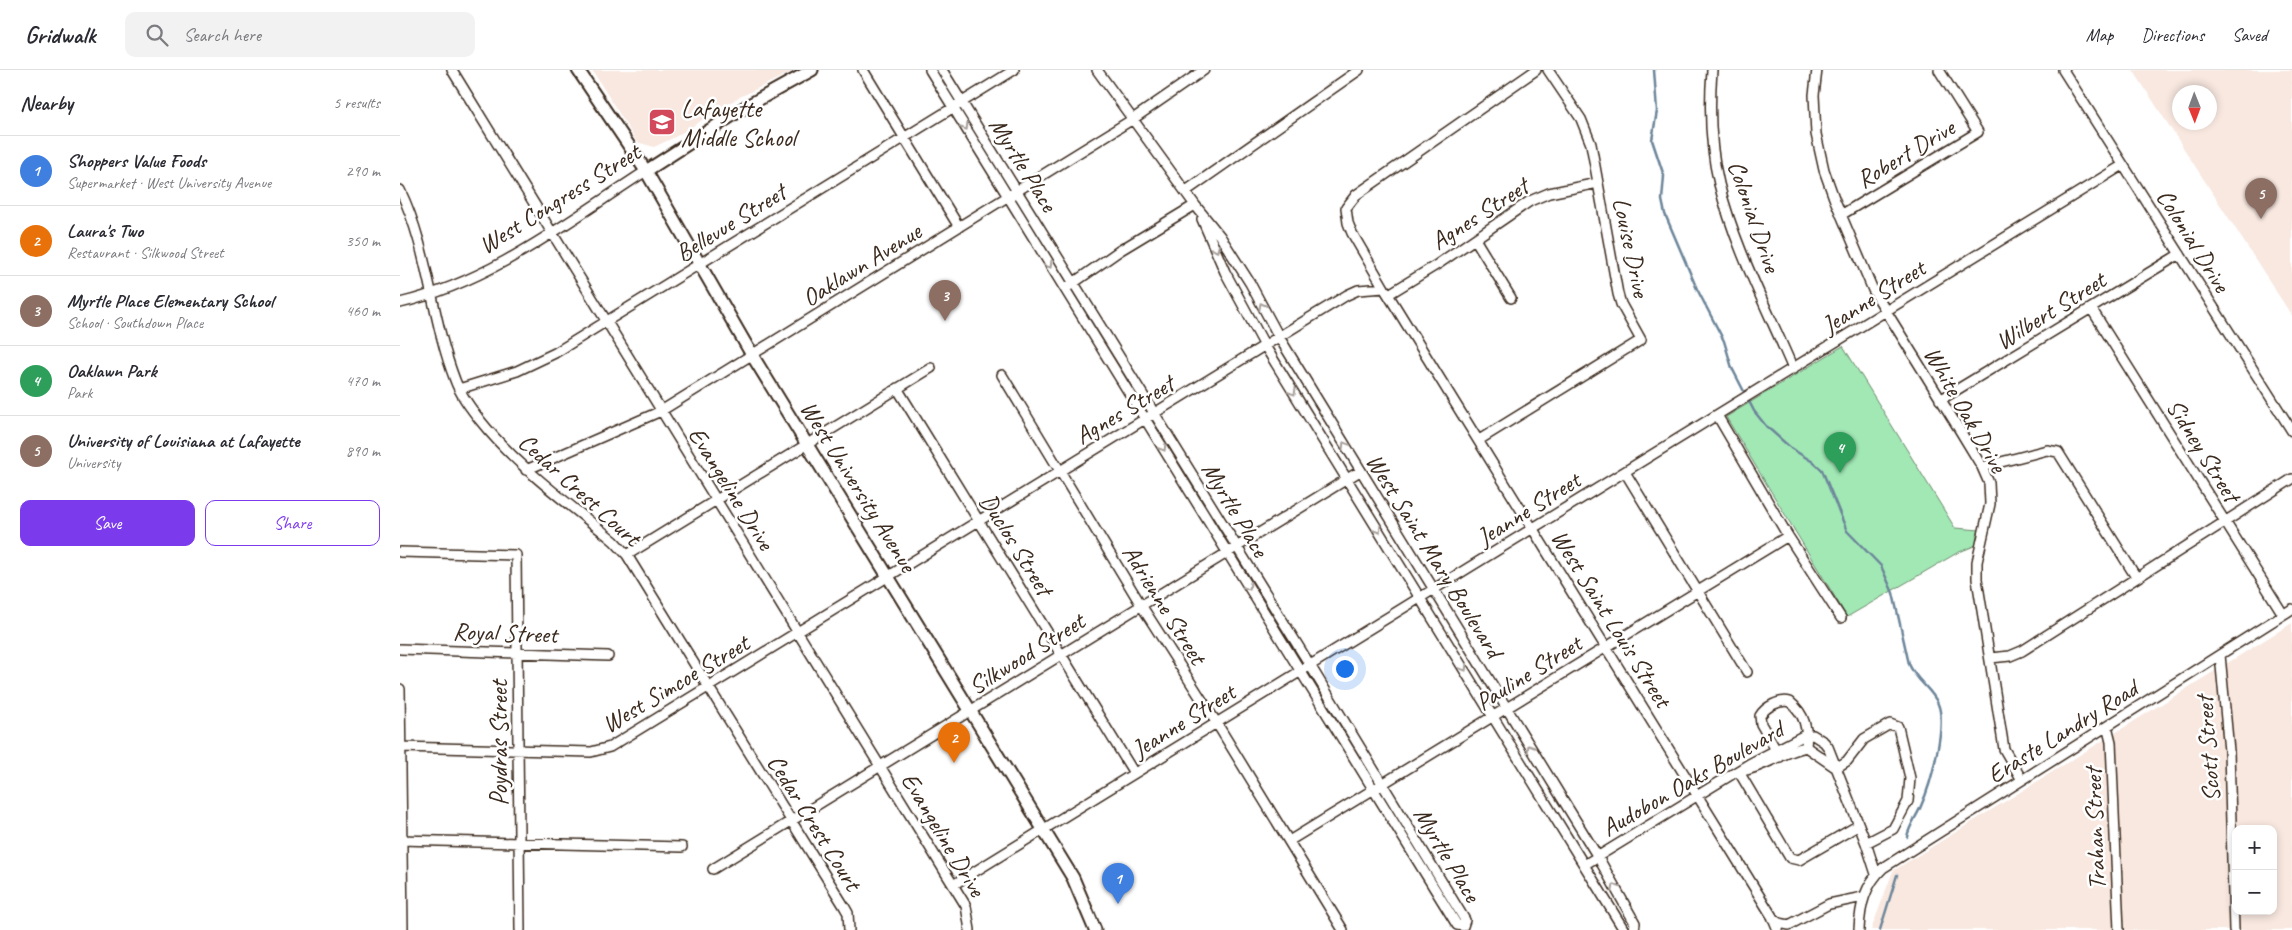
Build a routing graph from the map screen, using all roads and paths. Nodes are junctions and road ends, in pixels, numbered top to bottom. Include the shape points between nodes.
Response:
1 (452, 70) edge
2 (578, 70) edge
3 (812, 70) edge
4 (863, 70) edge
5 (930, 70) edge
6 (942, 70) edge
7 (1014, 70) edge
8 (1097, 70) edge
9 (1204, 70) edge
10 (1359, 70) edge
11 (1536, 70) edge
12 (1548, 70) edge
13 (1712, 70) edge
14 (1816, 70) edge
15 (1939, 70) edge
16 (2063, 70) edge
17 (962, 102) junction
18 (953, 108) junction
19 (1133, 119) junction
20 (904, 138) junction
21 (2123, 165) junction
22 (646, 171) junction
23 (1598, 183) junction
24 (400, 190) edge
25 (1186, 190) junction
26 (1017, 191) junction
27 (1008, 196) junction
28 (1195, 205) junction
29 (1841, 214) junction
30 (959, 227) junction
31 (551, 233) junction
32 (1475, 239) junction
33 (2180, 254) junction
34 (698, 265) junction
35 (1074, 283) junction
36 (1063, 289) junction
37 (1387, 291) junction
38 (433, 294) junction
39 (1511, 298) dead end
40 (400, 303) edge
41 (2091, 308) junction
42 (1886, 311) junction
43 (607, 322) junction
44 (1279, 337) junction
45 (1265, 346) junction
46 (752, 355) junction
47 (931, 368) dead end
48 (1793, 368) junction
49 (1002, 375) dead end
50 (897, 388) junction
51 (459, 389) junction
52 (1940, 400) junction
53 (661, 411) junction
54 (1155, 413) junction
55 (1717, 415) junction
56 (1146, 419) junction
57 (2292, 431) edge
58 (1479, 440) junction
59 (806, 444) junction
60 (1982, 467) junction
61 (526, 470) junction
62 (1061, 471) junction
63 (1360, 471) junction
64 (1625, 472) junction
65 (2292, 479) edge
66 (1346, 480) junction
67 (716, 500) junction
68 (2226, 521) junction
69 (979, 522) junction
70 (1533, 528) junction
71 (1788, 536) junction
72 (1236, 548) junction
73 (400, 552) edge
74 (1227, 553) junction
75 (626, 555) junction
76 (889, 577) junction
77 (2136, 577) junction
78 (1434, 589) junction
79 (1698, 591) junction
80 (1422, 598) junction
81 (1141, 605) junction
82 (2292, 609) edge
83 (2283, 614) junction
84 (1841, 618) dead end
85 (798, 633) junction
86 (1606, 647) junction
87 (400, 649) edge
88 (518, 653) junction
89 (1061, 655) junction
90 (2220, 655) junction
91 (608, 656) dead end
92 (1990, 658) junction
93 (1310, 665) junction
94 (1300, 671) junction
95 (1747, 672) dead end
96 (708, 687) junction
97 (400, 689) edge
98 (1506, 709) junction
99 (971, 710) junction
100 (1493, 717) junction
101 (1216, 722) junction
102 (2106, 726) junction
103 (1808, 735) junction
104 (400, 747) edge
105 (1806, 747) junction
106 (519, 750) junction
107 (1778, 754) junction
108 (880, 766) junction
109 (1836, 768) junction
110 (1739, 772) junction
111 (1134, 773) junction
112 (2022, 780) junction
113 (1383, 785) junction
114 (1373, 790) junction
115 (1697, 795) junction
116 (791, 820) junction
117 (1859, 825) junction
118 (1043, 829) junction
119 (401, 840) edge
120 (1289, 841) junction
121 (519, 842) junction
122 (1866, 843) junction
123 (682, 847) dead end
124 (1598, 857) junction
125 (1584, 865) junction
126 (713, 869) dead end
127 (1876, 874) junction
128 (953, 884) junction
129 (1863, 897) junction
130 (1773, 918) junction
131 (402, 930) edge
132 (520, 930) edge
133 (849, 930) edge
134 (970, 930) edge
135 (1095, 930) edge
136 (1344, 930) edge
137 (1624, 930) edge
138 (1634, 930) edge
139 (1778, 930) edge
140 (1859, 930) edge
141 (2118, 930) edge
142 (2234, 930) edge

1 - 31 street, Evangeline Drive
2 - 22 main road, West University Avenue
3 - 22 main road, West Congress Street via 748,106
4 - 20 street
5 - 18 street, Myrtle Place
6 - 17 street, Myrtle Place
7 - 17 street, Bellevue Street
8 - 19 street, West Saint Mary Boulevard
9 - 19 street, Oaklawn Avenue
10 - 25 street
11 - 37 street, West Saint Louis Street via 1356,195 1346,208 1352,233
12 - 23 street, Louise Drive via 1586,130
13 - 48 street, Colonial Drive via 1711,129 1719,184 1735,234
14 - 29 street, White Oak Drive via 1814,111 1818,148
15 - 29 street, Robert Drive via 1978,132
16 - 21 street, Colonial Drive
17 - 18 street, Bellevue Street
17 - 26 street, Myrtle Place
18 - 20 street, Bellevue Street
18 -> 27 street, Myrtle Place
19 - 25 street, West Saint Mary Boulevard
19 - 26 street, Oaklawn Avenue
20 - 30 street
20 - 34 street, Bellevue Street
21 - 33 street, Colonial Drive
21 - 42 street, Jeanne Street
22 - 31 street, West Congress Street
22 - 34 main road, West University Avenue
23 - 32 street, Agnes Street via 1542,195
23 - 58 street, Louise Drive via 1618,294 1641,340
24 - 38 street, Cedar Crest Court via 416,231
25 - 28 street, West Saint Mary Boulevard
26 - 27 street, Oaklawn Avenue
26 - 35 street, Myrtle Place
27 - 30 street, Oaklawn Avenue
27 -> 36 street, Myrtle Place
28 - 35 street via 1119,251
44 -> 28 street, West Saint Mary Boulevard via 1250,283 1220,236
28 -> 45 street, West Saint Mary Boulevard via 1225,272
29 - 42 street, White Oak Drive via 1873,290
30 - 46 street, Oaklawn Avenue
31 - 38 street, West Congress Street via 486,272
31 - 43 street, Evangeline Drive
32 - 37 street, Agnes Street
32 - 39 street
33 - 41 street, Wilbert Street
33 - 57 street, Colonial Drive
34 - 43 street, Bellevue Street
34 - 46 main road, West University Avenue
35 - 36 street
35 - 54 street, Myrtle Place
36 - 56 street, Myrtle Place
37 - 44 street, Agnes Street via 1358,290
37 - 58 street, West Saint Louis Street
38 - 40 street, West Congress Street
38 - 51 street, Cedar Crest Court via 447,355
41 - 52 street, Wilbert Street
41 - 68 street, Sidney Street
42 - 48 street, Jeanne Street
42 - 52 street, White Oak Drive
43 - 51 street, Bellevue Street via 536,363
43 - 53 street, Evangeline Drive
44 - 45 street, Agnes Street
63 -> 44 street, West Saint Mary Boulevard
45 - 54 street, Agnes Street
45 -> 66 street, West Saint Mary Boulevard
46 - 53 street, Oaklawn Avenue
46 - 59 main road, West University Avenue
47 - 50 street
48 - 55 street, Jeanne Street
49 - 62 street, Adrienne Street
50 - 59 street
50 - 69 street, Duclos Street
51 - 61 street, Cedar Crest Court via 493,436
52 - 60 street, White Oak Drive
53 - 61 street, Oaklawn Avenue
53 - 67 street, Evangeline Drive
54 - 56 street, Agnes Street
54 - 72 street, Myrtle Place
55 - 64 street, Jeanne Street
55 - 71 street
56 - 62 street, Agnes Street
56 -> 74 street, Myrtle Place
58 - 70 street, West Saint Louis Street
59 - 67 street
59 - 76 main road, West University Avenue
60 - 77 street via 2047,450 2058,452
60 - 92 street, White Oak Drive via 1990,504 1977,571
61 - 75 street, Cedar Crest Court via 614,541
62 - 69 street, Agnes Street
62 - 81 street, Adrienne Street
63 - 66 street, Silkwood Street
63 - 78 street, West Saint Mary Boulevard
64 - 70 street, Jeanne Street
64 - 79 street
65 - 68 street
66 - 72 street, Silkwood Street
66 -> 80 street, West Saint Mary Boulevard
67 - 75 street
67 - 85 street, Evangeline Drive
68 - 77 street
68 - 83 street, Sidney Street
69 - 76 street, Agnes Street
69 - 89 street, Duclos Street
70 - 78 street, Jeanne Street
70 - 86 street, West Saint Louis Street
71 - 79 street, Pauline Street
71 - 84 street
72 - 74 street, Silkwood Street
72 - 93 street, Myrtle Place
73 - 88 street, Poydras Street via 516,555
74 - 81 street, Silkwood Street
74 -> 94 street, Myrtle Place
75 - 96 street, Cedar Crest Court
76 - 85 street, West Simcoe Street
76 - 99 main road, West University Avenue
77 - 92 street via 2022,651
78 - 80 street, Jeanne Street
78 - 98 street, West Saint Mary Boulevard
79 - 86 street, Pauline Street
79 - 95 street
80 - 93 street, Jeanne Street
80 -> 100 street, West Saint Mary Boulevard
81 - 89 street, Silkwood Street
81 - 101 street, Adrienne Street
82 - 83 street, Eraste Landry Road
83 - 90 street, Eraste Landry Road
85 - 96 street, West Simcoe Street
85 - 108 street, Evangeline Drive
86 - 98 street, Pauline Street
86 - 115 street, West Saint Louis Street
87 - 88 street, Royal Street
88 - 91 street, Royal Street
88 - 106 street, Poydras Street
89 - 99 street, Silkwood Street
89 - 111 street, Duclos Street
90 - 102 street, Eraste Landry Road
90 - 142 street, Scott Street via 2229,751
92 - 112 street, White Oak Drive via 2004,749
93 - 94 street, Jeanne Street
93 - 113 street, Myrtle Place
94 - 101 street, Jeanne Street
94 - 114 street, Myrtle Place
96 - 106 street, West Simcoe Street via 605,749 591,752
96 - 116 street, Cedar Crest Court
97 - 104 street
98 - 100 street, Pauline Street
124 -> 98 street, West Saint Mary Boulevard
99 - 108 street, Silkwood Street
99 - 118 main road, West University Avenue
100 - 113 street, Pauline Street
100 - 125 street, West Saint Mary Boulevard
101 - 111 street, Jeanne Street
101 - 120 street, Adrienne Street
102 - 112 street, Eraste Landry Road
102 - 141 street, Trahan Street via 2111,742
103 - 105 street
103 - 107 street, Audobon Oaks Boulevard
103 - 107 street via 1806,724 1795,706 1790,702 1778,702 1760,716 1761,724
103 - 109 street via 1817,736 1824,742
104 - 106 street, West Simcoe Street
104 - 119 street
105 - 107 street
105 - 109 street
106 - 121 street, Poydras Street
107 - 110 street, Audobon Oaks Boulevard
108 - 116 street, Silkwood Street
108 - 128 street, Evangeline Drive
109 - 117 street
109 - 122 street via 1847,762 1864,739 1890,724 1898,727 1910,778 1908,801 1894,829
110 - 115 street, Audobon Oaks Boulevard
110 - 117 street via 1790,858 1799,860
111 - 118 street, Jeanne Street
112 - 127 street, Eraste Landry Road
113 - 114 street, Pauline Street
113 - 114 street, Myrtle Place via 1466,920 1464,926 1457,925
114 - 120 street, Pauline Street
115 - 124 street, Audobon Oaks Boulevard
115 - 130 street, West Saint Louis Street
116 - 126 street, Silkwood Street
116 - 133 street, Cedar Crest Court via 848,913
117 - 122 street
118 - 128 street, Jeanne Street
118 - 135 main road, West University Avenue via 1079,889
119 - 121 street
119 - 131 street
120 - 136 street, Adrienne Street
121 - 123 street
121 - 132 street, Poydras Street
122 - 127 street
124 - 125 street, Audobon Oaks Boulevard
138 -> 124 street, West Saint Mary Boulevard via 1635,923
125 - 137 street, West Saint Mary Boulevard
127 - 129 street, Eraste Landry Road
128 - 134 street, Evangeline Drive via 966,906
129 - 130 street via 1828,904 1789,925 1782,925
129 - 140 street, Eraste Landry Road
130 - 139 street

